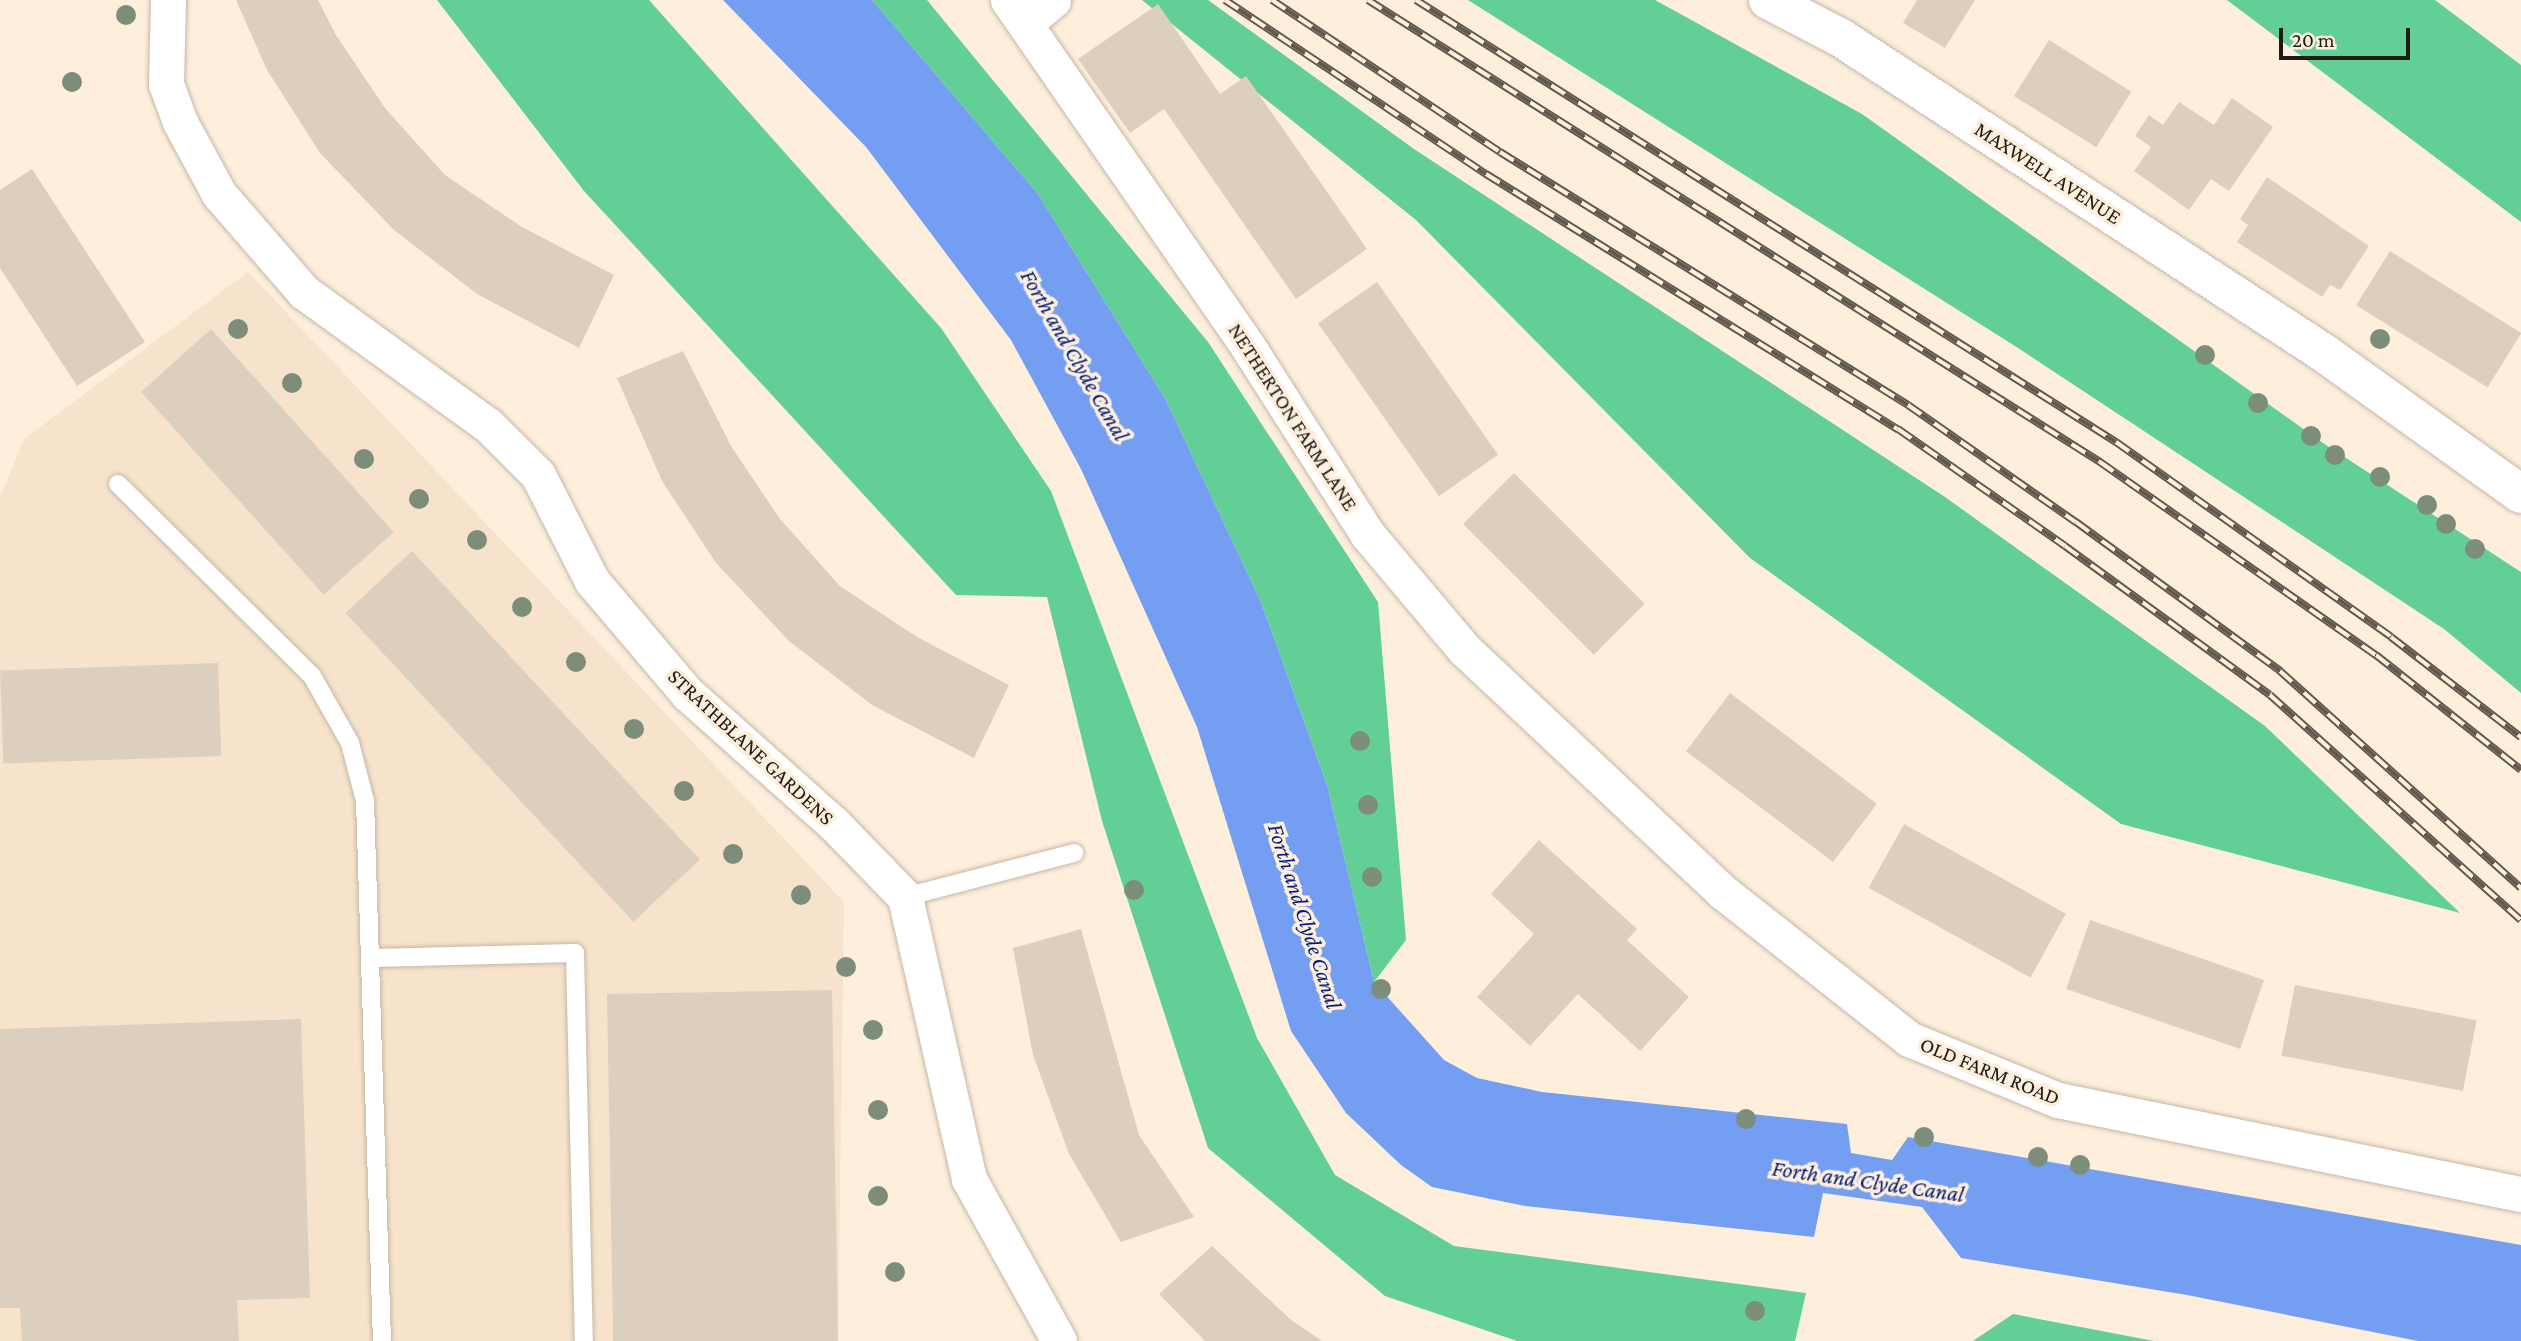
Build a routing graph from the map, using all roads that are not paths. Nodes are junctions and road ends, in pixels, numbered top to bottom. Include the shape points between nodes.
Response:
1 (168, 0) edge
2 (1769, 0) edge
3 (1029, 7) edge
4 (118, 484) dead end
5 (2521, 494) edge
6 (1622, 798) joint
7 (1074, 853) dead end
8 (905, 897) junction
9 (372, 958) junction
10 (2521, 1194) edge
11 (382, 1341) edge
12 (584, 1341) edge
13 (1059, 1341) edge

1 - 8 street, STRATHBLANE GARDENS via 166,84 180,122 219,194 304,292 488,425 538,475 592,581 688,694 834,824
2 - 5 street, MAXWELL AVENUE via 1841,38 2324,353
3 - 6 street, NETHERTON FARM LANE via 1368,535 1465,650
4 - 9 lane via 312,676 350,743 365,801
6 - 10 street, OLD FARM ROAD via 1723,892 1909,1039 2057,1100
7 - 8 lane
8 - 13 street via 969,1179
9 - 11 lane
9 - 12 lane via 575,953

